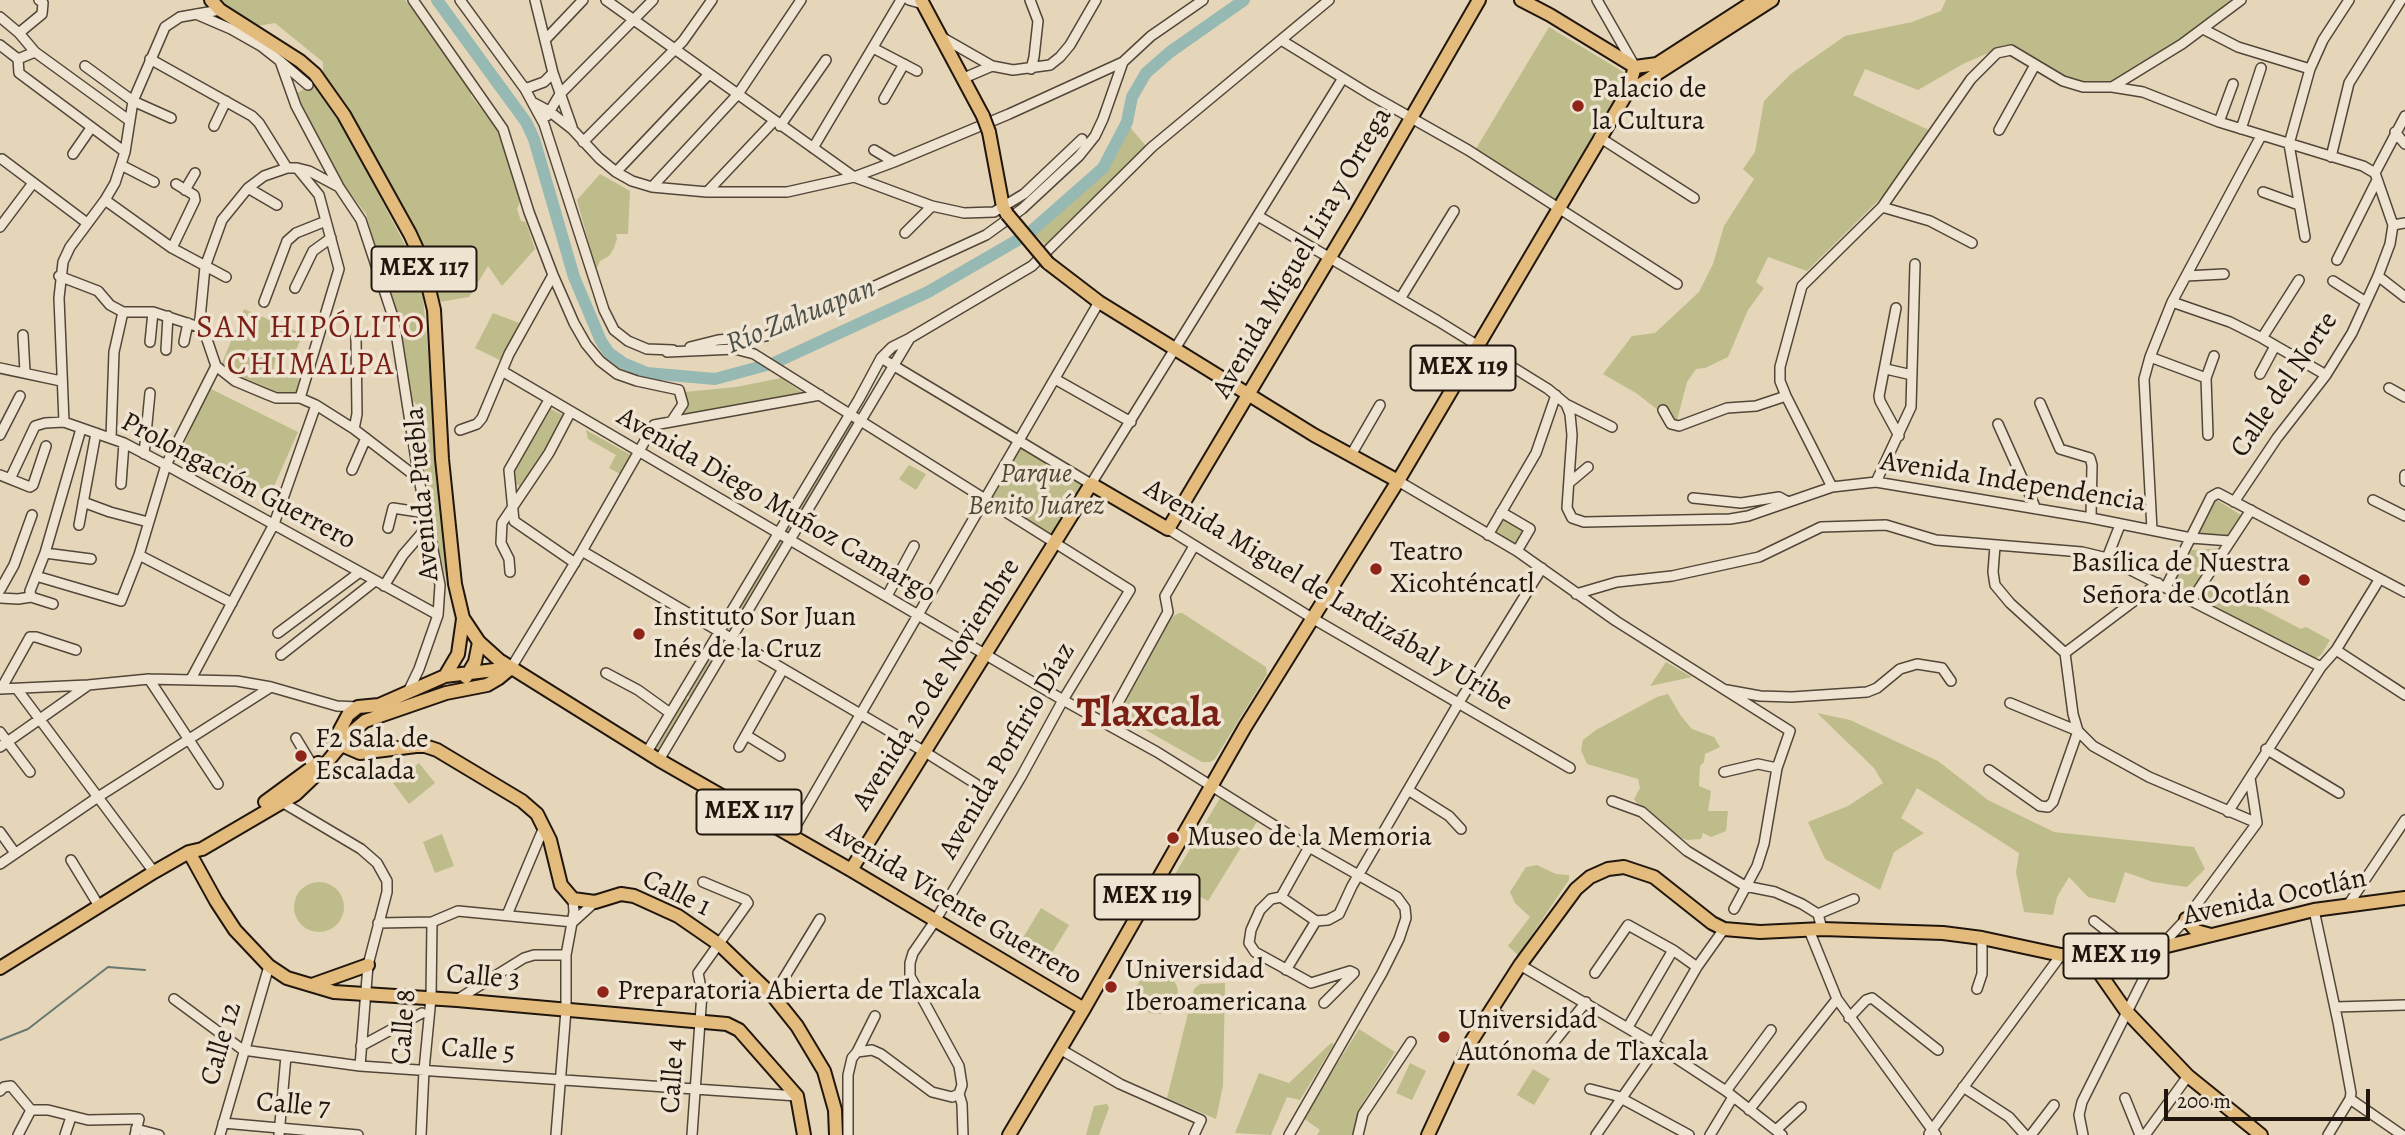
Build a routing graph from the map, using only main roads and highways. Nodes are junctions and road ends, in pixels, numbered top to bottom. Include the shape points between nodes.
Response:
1 (1479, 0) edge
2 (1521, 0) edge
3 (1772, 0) edge
4 (922, 2) edge
5 (1756, 4) edge
6 (215, 5) edge
7 (1635, 67) junction
8 (1626, 93) junction
9 (1249, 394) junction
10 (1398, 481) junction
11 (1091, 484) joint
12 (1168, 529) joint
13 (463, 618) junction
14 (479, 642) junction
15 (511, 667) junction
16 (471, 672) junction
17 (445, 676) junction
18 (446, 693) junction
19 (365, 710) junction
20 (340, 738) junction
21 (279, 799) junction
22 (189, 852) junction
23 (851, 870) junction
24 (2405, 898) edge
25 (2186, 919) road end
26 (2212, 935) junction
27 (2089, 958) junction
28 (368, 965) road end
29 (0, 968) edge
30 (312, 985) junction
31 (1084, 1009) junction
32 (804, 1135) edge
33 (836, 1135) edge
34 (1009, 1135) edge
35 (1428, 1135) edge
36 (2261, 1135) edge

1 - 9 main road, Avenida Miguel Lira y Ortega
2 - 7 main road
3 - 5 main road, MEX 119
4 - 9 main road, bridge via 986,124 1007,206 1053,263 1099,302
5 - 7 main road, MEX 119 via 1657,64
5 - 8 main road, MEX 119
6 - 13 main road, Avenida Puebla / MEX 117 via 315,74 344,115 422,260 434,310 445,494
7 - 8 main road, MEX 119
8 - 10 main road, MEX 119
9 - 10 main road
9 - 12 main road, Avenida Miguel Lira y Ortega
10 - 31 main road, MEX 119 via 1245,727
11 - 12 main road, Avenida Miguel de Lardizábal y Uribe
11 - 23 main road, Avenida 20 de Noviembre
13 - 14 main road, Avenida Puebla / MEX 117
13 - 17 main road via 458,654
14 - 15 main road, Avenida Vicente Guerrero / MEX 117
14 - 16 main road
15 - 16 main road
15 - 18 main road via 487,685
15 - 23 main road, Avenida Vicente Guerrero / MEX 117 via 659,760
16 - 17 main road
16 - 18 main road
17 - 19 main road
18 - 19 main road
19 - 20 main road via 358,727
20 - 21 main road
20 - 21 main road via 308,784
20 - 33 main road, Calle 1 via 360,753 432,748 537,814 551,841 561,885 573,900 634,896 678,916 720,945 773,996 824,1071 835,1110
21 - 22 main road via 202,849
22 - 29 main road
22 - 30 main road, Calle 3 via 235,930 269,966 287,978
23 - 31 main road, Avenida Vicente Guerrero
24 - 26 main road, Avenida Ocotlán / MEX 119 via 2315,909
25 - 26 main road via 2196,931
26 - 27 main road, Avenida Ocotlán / MEX 119 via 2135,953
27 - 35 main road, Avenida Ocotlán / MEX 119 via 1943,933 1724,929 1654,877 1616,867 1576,889 1520,965 1456,1072
27 - 36 main road via 2126,1011 2188,1076
28 - 30 main road
30 - 32 main road, Calle 3 via 334,992 727,1024 739,1030 798,1100
31 - 34 main road, MEX 119

